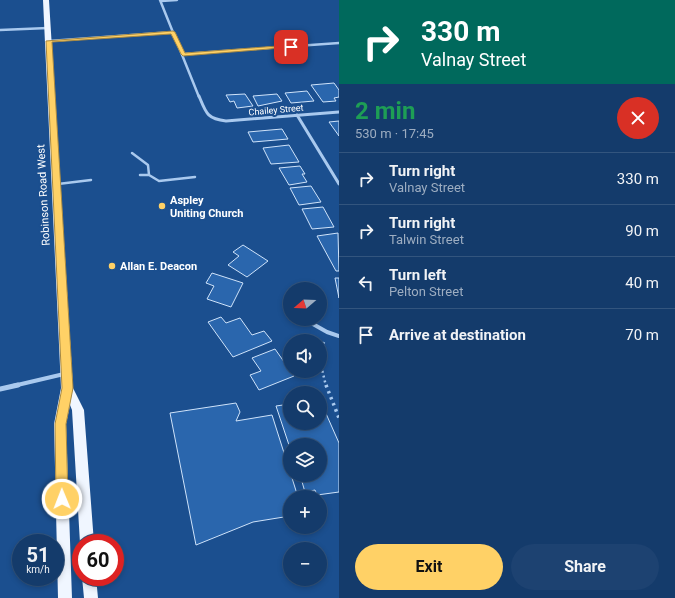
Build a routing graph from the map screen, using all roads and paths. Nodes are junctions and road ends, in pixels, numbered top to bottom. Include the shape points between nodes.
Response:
1 (46, 0) edge
2 (160, 0) edge
3 (177, 0) edge
4 (48, 28) junction
5 (0, 30) edge
6 (173, 32) junction
7 (49, 41) junction
8 (339, 43) edge
9 (183, 54) junction
10 (339, 112) edge
11 (297, 115) junction
12 (132, 154) dead end
13 (148, 175) junction
14 (140, 176) dead end
15 (195, 177) dead end
16 (91, 180) dead end
17 (56, 184) junction
18 (339, 184) edge
19 (316, 326) edge
20 (339, 336) edge
21 (67, 374) junction
22 (323, 378) edge
23 (67, 388) junction
24 (0, 389) edge
25 (339, 418) edge
26 (86, 534) edge
27 (90, 586) edge
28 (65, 598) edge
29 (91, 598) edge

1 - 4 main road, Robinson Road West
2 - 3 street
2 - 6 street
4 - 5 street
4 - 7 main road, Robinson Road West
6 - 7 street
6 - 9 street
7 - 17 main road, Robinson Road West
8 - 9 street
9 - 11 street, Chailey Street via 206,113 214,120
10 - 11 street, Chailey Street
11 - 18 street
12 - 13 lane via 148,165
13 - 14 lane
13 - 15 lane via 159,180
16 - 17 lane
17 - 21 main road, Robinson Road West
19 - 20 street
21 - 23 main road, Robinson Road West
21 - 24 street
22 - 25 path
23 - 26 main road, Robinson Road West via 78,410
23 - 28 main road, Robinson Road West via 60,424
27 - 29 main road

